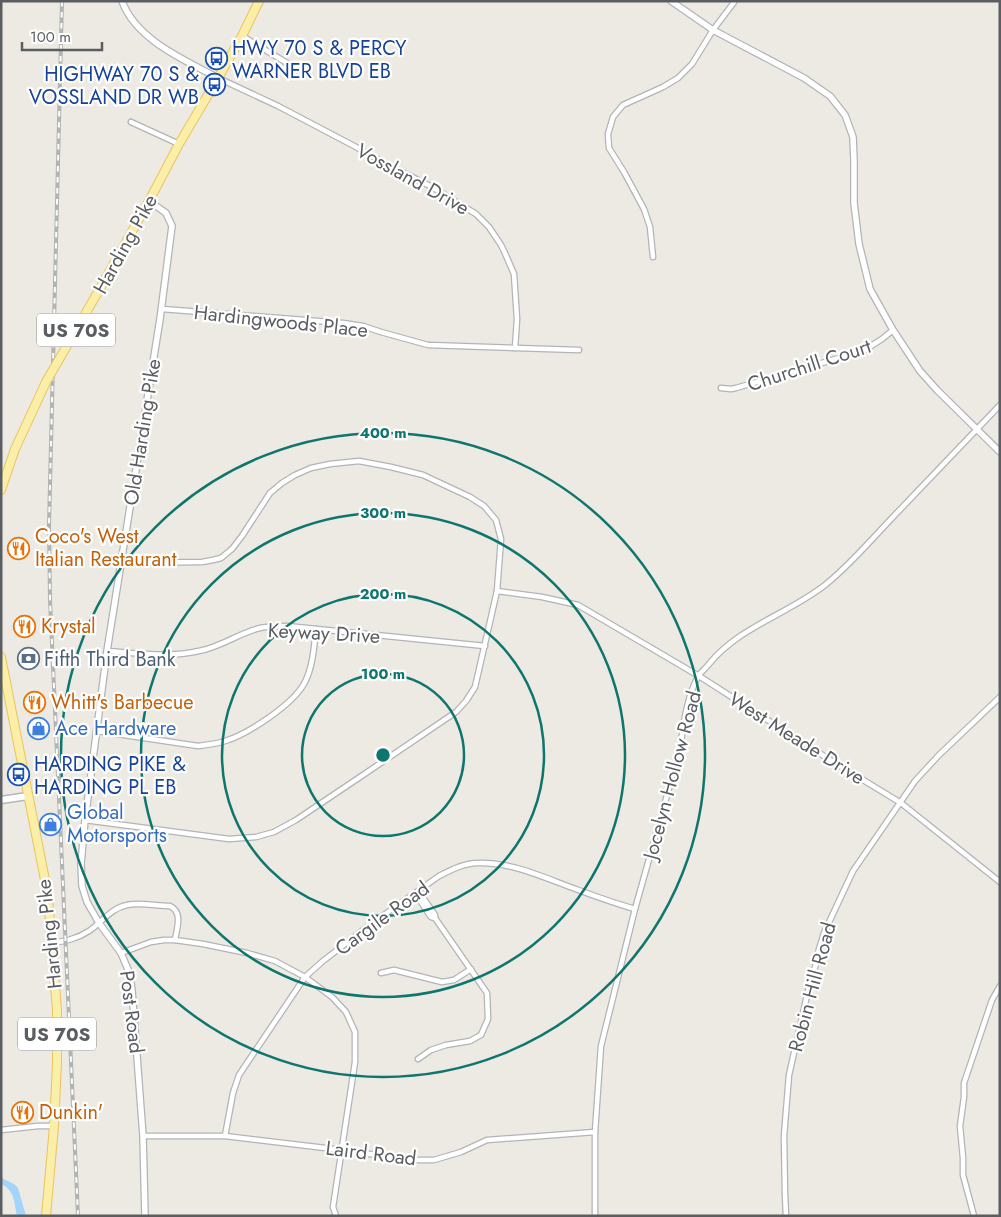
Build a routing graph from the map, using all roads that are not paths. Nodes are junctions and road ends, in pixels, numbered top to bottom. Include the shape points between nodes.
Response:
1 (122, 1) edge
2 (259, 1) edge
3 (671, 1) edge
4 (735, 1) edge
5 (713, 30) junction
6 (242, 36) junction
7 (287, 63) dead end
8 (218, 78) junction
9 (131, 122) dead end
10 (179, 144) junction
11 (149, 201) junction
12 (653, 256) dead end
13 (162, 309) junction
14 (893, 330) junction
15 (515, 348) junction
16 (579, 350) dead end
17 (721, 388) dead end
18 (1000, 405) edge
19 (976, 430) junction
20 (1000, 452) edge
21 (2, 486) edge
22 (121, 562) junction
23 (497, 591) junction
24 (316, 629) junction
25 (485, 646) junction
26 (107, 651) junction
27 (1, 657) edge
28 (699, 676) junction
29 (1000, 697) edge
30 (97, 731) junction
31 (28, 796) junction
32 (1, 800) edge
33 (901, 803) junction
34 (85, 820) junction
35 (1000, 882) edge
36 (415, 893) junction
37 (635, 910) junction
38 (99, 922) junction
39 (175, 940) junction
40 (52, 943) junction
41 (121, 953) junction
42 (471, 969) junction
43 (381, 973) dead end
44 (305, 977) junction
45 (1000, 986) edge
46 (418, 1059) dead end
47 (54, 1126) junction
48 (1, 1130) edge
49 (595, 1132) junction
50 (143, 1136) junction
51 (225, 1136) junction
52 (342, 1150) junction
53 (46, 1216) edge
54 (145, 1216) edge
55 (336, 1216) edge
56 (595, 1216) edge
57 (786, 1216) edge
58 (974, 1216) edge

1 - 8 street via 126,11 152,40
2 - 6 main road, Harding Pike / US 70S
3 - 5 street
4 - 5 street
5 - 12 street via 692,64 678,78 623,105 613,117 608,134 609,148 644,209 650,227
5 - 14 street via 804,78 830,96 845,115 853,137 854,203 859,244 870,289
6 - 7 street
6 - 8 main road, Harding Pike / US 70S
8 - 10 main road, Harding Pike / US 70S
8 - 15 street, Vossland Drive via 432,187 476,214 489,227 514,274
9 - 10 street
10 - 11 main road, Harding Pike / US 70S
11 - 13 street, Old Harding Pike via 166,213 172,226
11 - 21 main road, Harding Pike / US 70S, bridge via 46,382
13 - 15 street, Hardingwoods Place via 343,323 428,345
13 - 22 street, Old Harding Pike
14 - 17 street, Churchill Court via 863,351 736,388
14 - 19 street via 920,371
15 - 16 street, Hardingwoods Place
18 - 19 street, Jocelyn Hollow Road
19 - 20 street
19 - 28 street, Jocelyn Hollow Road via 826,584 726,646
22 - 23 street via 202,562 222,558 242,536 270,493 283,482 311,468 359,461 422,475 470,496 484,506 496,520 501,539
22 - 26 street, Old Harding Pike
23 - 25 street
23 - 28 street, West Meade Drive via 578,604
24 - 25 street, Keyway Drive
24 - 26 street, Keyway Drive via 260,628 218,645 182,654
24 - 30 street via 311,664 303,684 278,710 240,735 227,741 198,746
25 - 34 street via 475,687 456,712 274,832 256,838 229,839
26 - 30 street, Old Harding Pike
27 - 31 main road, Harding Pike / US 70S
28 - 33 street, West Meade Drive
28 - 37 street, Jocelyn Hollow Road via 689,699 678,755
29 - 33 street, Robin Hill Road via 939,754
30 - 34 street, Old Harding Pike
31 - 32 main road
31 - 40 main road, Harding Pike / US 70S via 48,895
33 - 35 street, West Meade Drive
33 - 57 street, Robin Hill Road via 853,871 818,949 789,1074 784,1136
34 - 38 street, Post Road via 81,881 87,902
36 - 37 street, Cargile Road via 439,876 466,864 497,863
36 - 42 street
36 - 44 street, Cargile Road
37 - 49 street, Jocelyn Hollow Road via 601,1046
38 - 39 street via 127,904 170,906 178,917
38 - 40 street via 74,939
38 - 41 street, Post Road
39 - 41 street via 151,942
39 - 44 street via 275,961
40 - 47 main road, Harding Pike / US 70S via 57,1010
41 - 50 street, Post Road via 132,990
42 - 43 street via 454,980 442,982 394,970
42 - 46 street via 487,993 488,1019 481,1035 470,1042 431,1050
44 - 51 street, Cargile Road via 239,1075
44 - 52 street via 346,1012 355,1032 355,1062
45 - 58 street via 992,1000 964,1083 960,1126 963,1175
47 - 48 street
47 - 53 main road, Harding Pike / US 70S
49 - 52 street, Laird Road via 487,1140 434,1160
49 - 56 street, Jocelyn Hollow Road
50 - 51 street, Laird Road
50 - 54 street, Post Road
51 - 52 street, Laird Road
52 - 55 street via 334,1207

